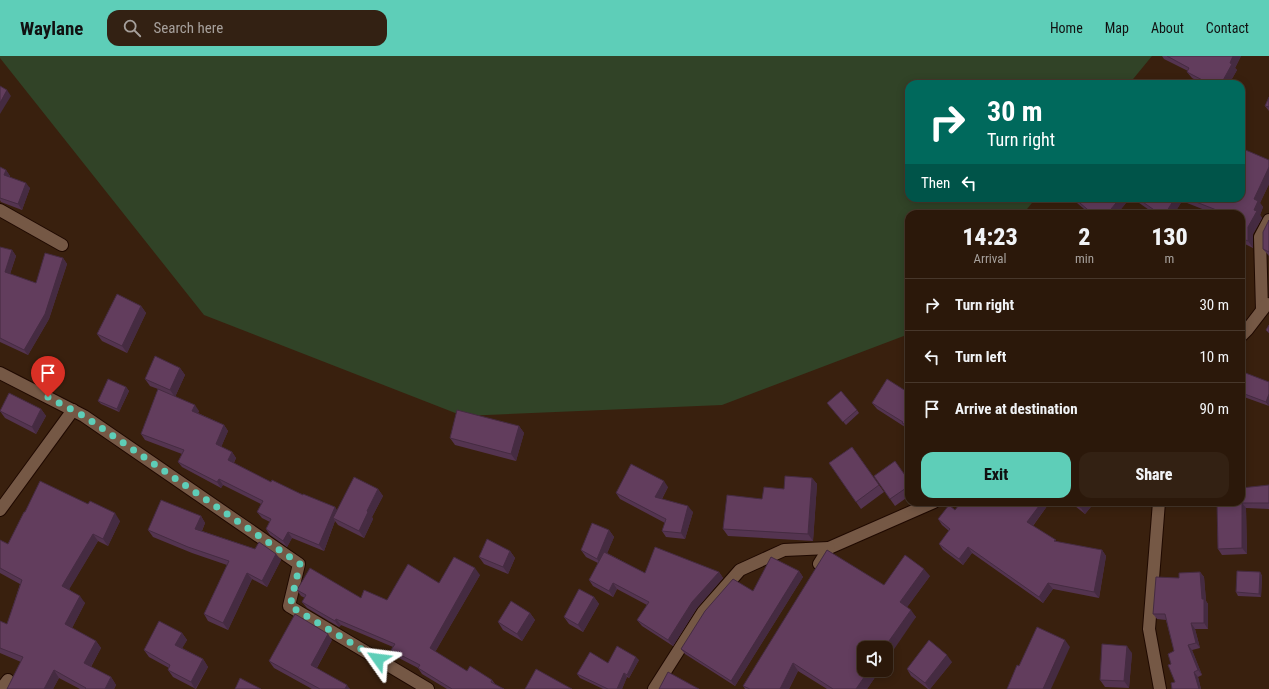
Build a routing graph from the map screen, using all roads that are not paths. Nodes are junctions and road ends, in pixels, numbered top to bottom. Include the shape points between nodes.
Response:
1 (0, 210) edge
2 (1269, 220) edge
3 (62, 245) dead end
4 (1266, 306) edge
5 (1245, 332) edge
6 (0, 373) edge
7 (73, 410) junction
8 (925, 506) edge
9 (1159, 506) edge
10 (0, 510) edge
11 (829, 548) junction
12 (812, 575) edge
13 (428, 689) edge
14 (654, 689) edge
15 (1160, 689) edge

1 - 3 street
2 - 4 street via 1260,237
4 - 5 street
6 - 7 street
7 - 10 street
7 - 13 street via 300,564 290,606
8 - 11 street
9 - 15 street via 1149,629
11 - 12 street
11 - 14 street via 784,550 740,570 703,612

